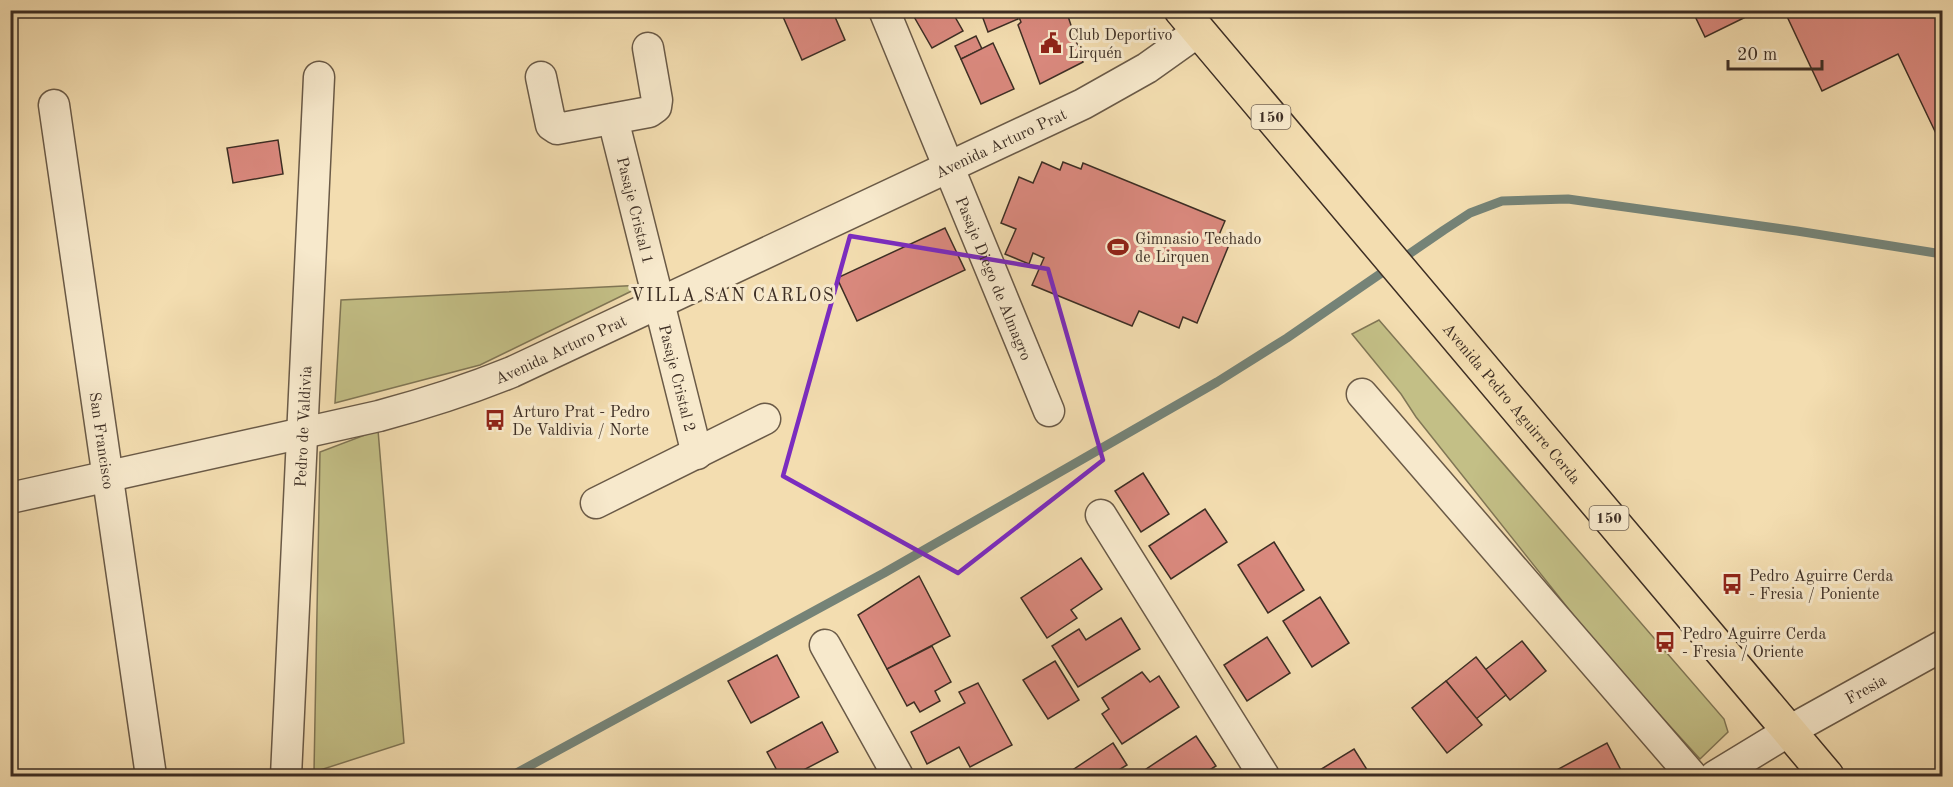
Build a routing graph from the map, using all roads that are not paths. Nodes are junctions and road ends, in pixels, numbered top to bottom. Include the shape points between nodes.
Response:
1 (884, 10) edge
2 (1190, 21) edge
3 (648, 48) dead end
4 (319, 77) dead end
5 (541, 77) dead end
6 (54, 105) dead end
7 (613, 119) junction
8 (949, 167) junction
9 (659, 303) junction
10 (1362, 394) dead end
11 (1049, 411) dead end
12 (765, 419) dead end
13 (302, 433) junction
14 (697, 453) junction
15 (108, 477) junction
16 (10, 498) edge
17 (596, 503) dead end
18 (1101, 515) dead end
19 (825, 645) dead end
20 (1942, 646) edge
21 (1789, 731) junction
22 (151, 777) edge
23 (286, 777) edge
24 (898, 777) edge
25 (1264, 777) edge
26 (1692, 777) edge
27 (1715, 777) edge
28 (1827, 777) edge

1 - 8 street, Pasaje Diego de Almagro
2 - 8 street, Avenida Arturo Prat via 1147,68 1116,87
2 - 21 main road, Avenida Pedro Aguirre Cerda / 150
3 - 7 street via 657,104 649,112
4 - 13 street, Pedro de Valdivia
5 - 7 street via 553,128
6 - 15 street, San Francisco
7 - 9 street, Pasaje Cristal 1
8 - 9 street, Avenida Arturo Prat
8 - 11 street, Pasaje Diego de Almagro
9 - 13 street, Avenida Arturo Prat via 479,385 412,408
9 - 14 street, Pasaje Cristal 2
10 - 26 street
12 - 14 street, Pasaje Cristal 2
13 - 15 street, Avenida Arturo Prat
13 - 23 street, Pedro de Valdivia
14 - 17 street, Pasaje Cristal 2
15 - 16 street, Avenida Arturo Prat
15 - 22 street, San Francisco
18 - 25 street
19 - 24 street
20 - 21 street, Fresia
21 - 27 street, Fresia
21 - 28 main road, Avenida Pedro Aguirre Cerda / 150

